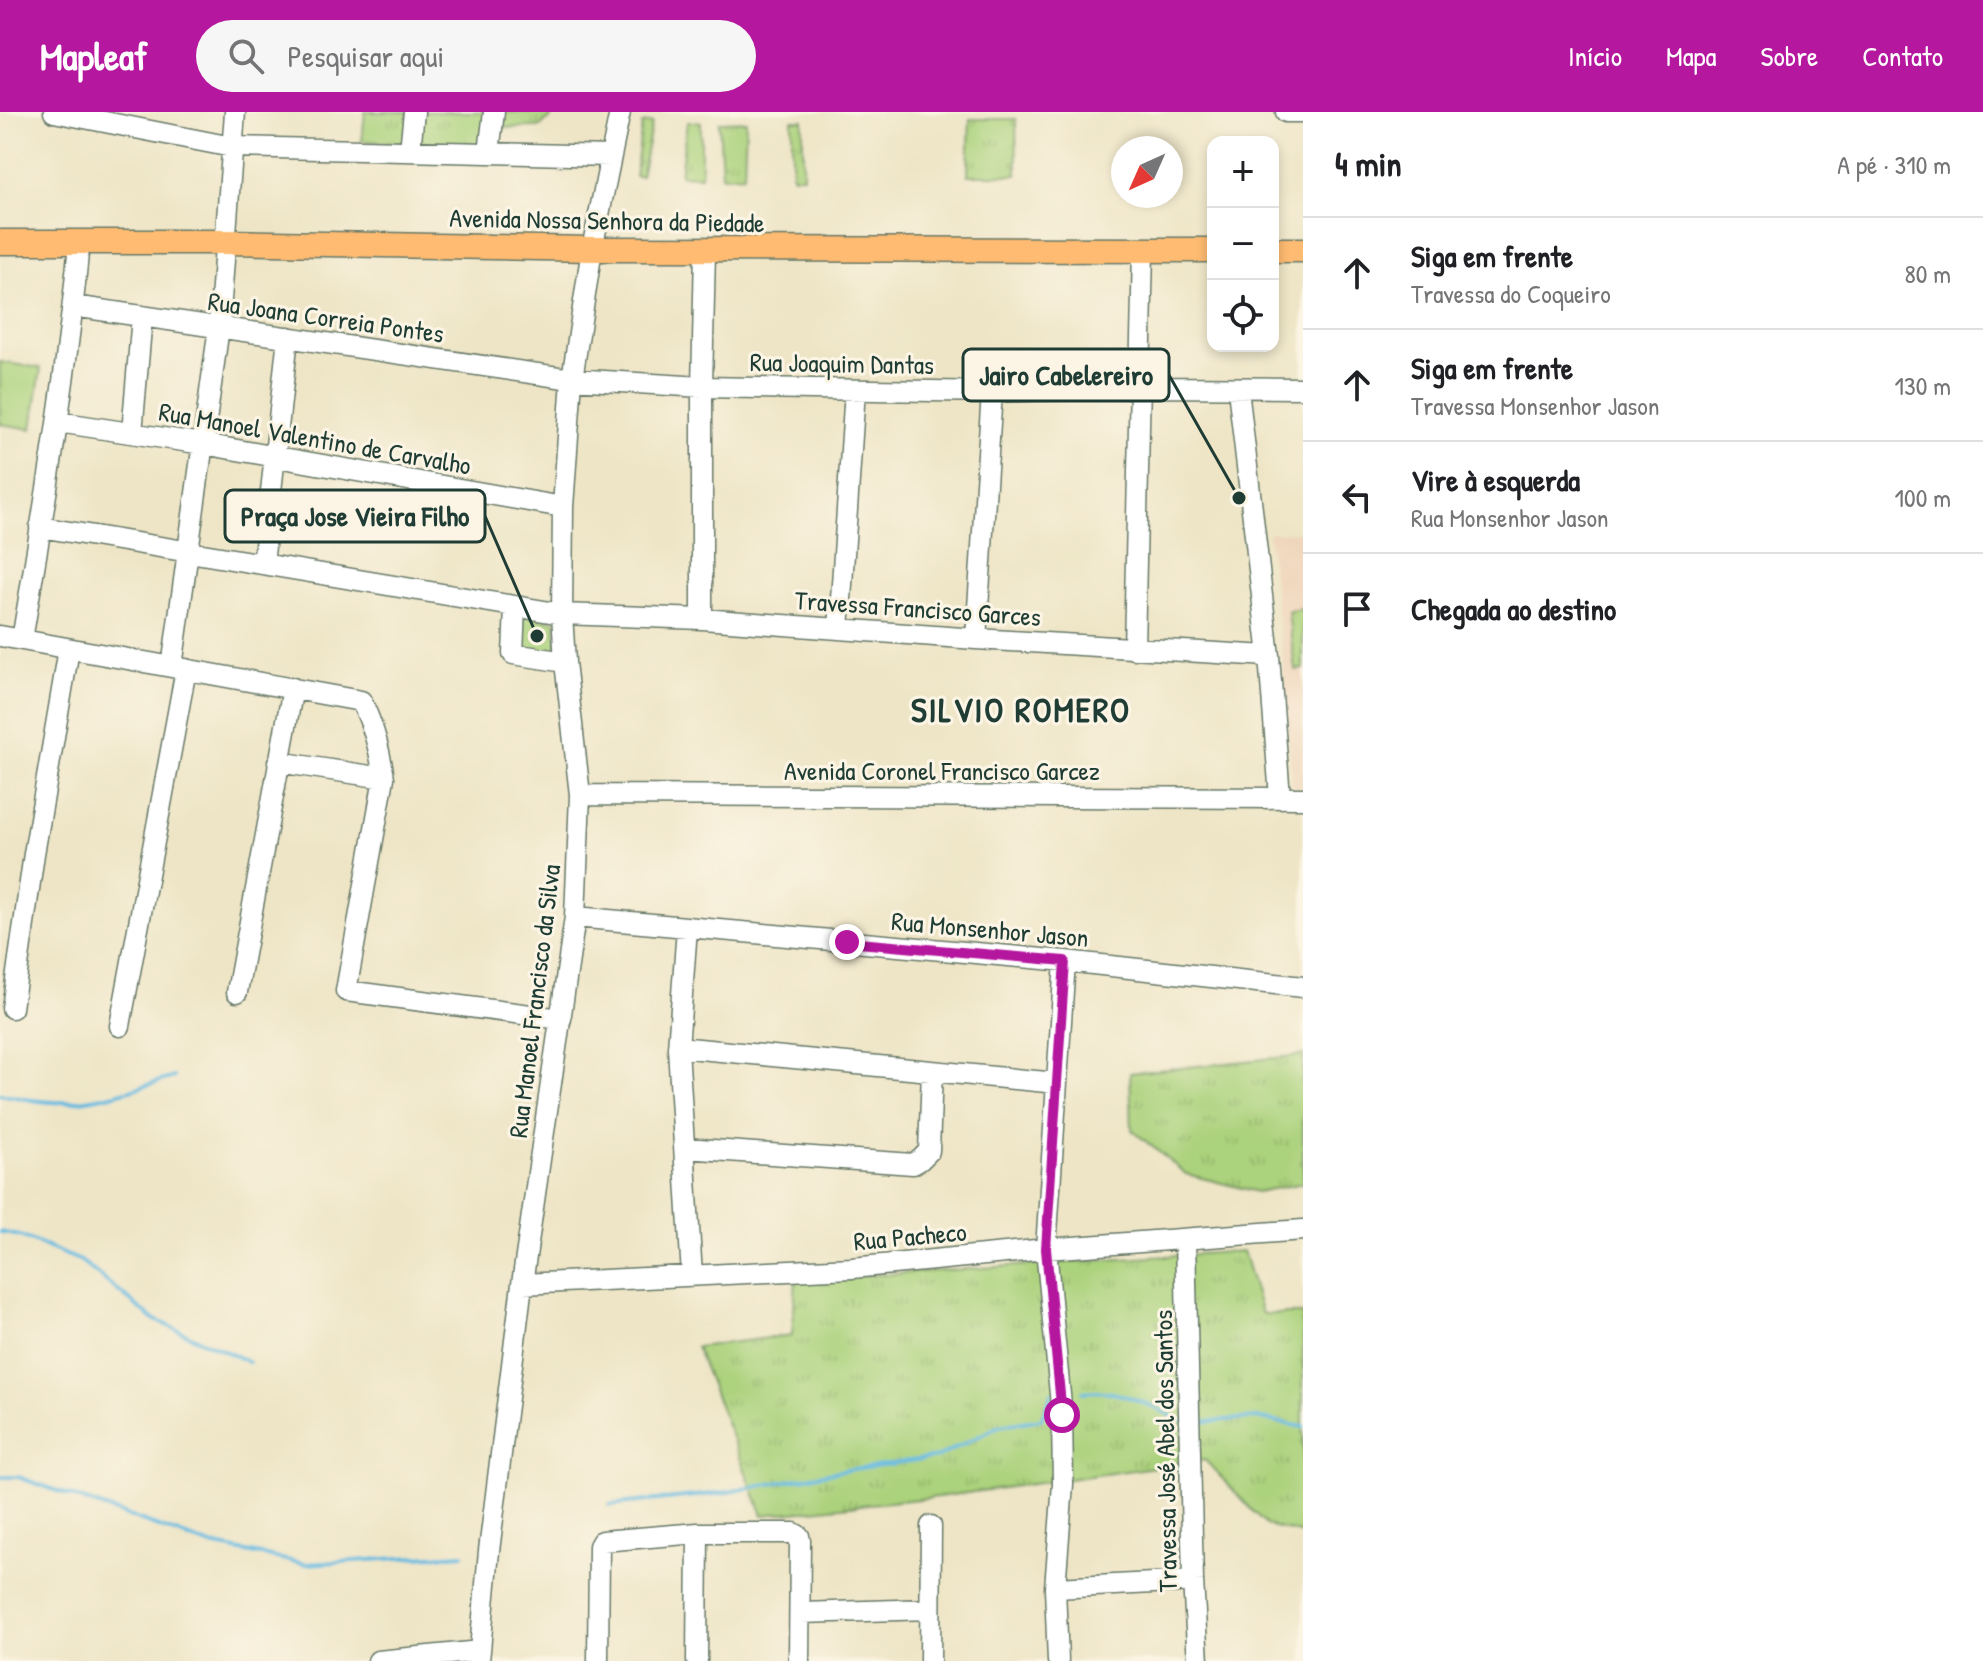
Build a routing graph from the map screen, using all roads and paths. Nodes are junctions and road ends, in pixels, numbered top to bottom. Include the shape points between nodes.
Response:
1 (54, 112) edge
2 (414, 112) edge
3 (494, 112) edge
4 (620, 112) edge
5 (1286, 112) edge
6 (1303, 112) edge
7 (231, 116) edge
8 (232, 147) junction
9 (410, 150) junction
10 (489, 152) junction
11 (610, 156) junction
12 (0, 242) edge
13 (225, 242) junction
14 (79, 243) junction
15 (592, 249) junction
16 (705, 250) junction
17 (1143, 250) junction
18 (1207, 250) edge
19 (1279, 250) edge
20 (1303, 250) edge
21 (73, 306) junction
22 (142, 316) junction
23 (219, 327) junction
24 (288, 337) junction
25 (572, 379) junction
26 (702, 387) junction
27 (1141, 387) junction
28 (1303, 388) edge
29 (1238, 389) junction
30 (855, 390) junction
31 (992, 392) junction
32 (58, 422) junction
33 (132, 433) junction
34 (203, 444) junction
35 (276, 457) junction
36 (563, 507) junction
37 (40, 527) junction
38 (187, 552) junction
39 (263, 564) junction
40 (515, 607) junction
41 (562, 614) junction
42 (702, 619) junction
43 (839, 629) junction
44 (0, 636) edge
45 (976, 639) junction
46 (22, 640) junction
47 (69, 649) junction
48 (1134, 649) junction
49 (1269, 656) junction
50 (565, 662) junction
51 (179, 668) junction
52 (293, 688) junction
53 (278, 762) junction
54 (384, 778) junction
55 (580, 795) junction
56 (1280, 797) junction
57 (1303, 798) edge
58 (575, 917) junction
59 (687, 928) junction
60 (1065, 961) junction
61 (1303, 987) edge
62 (237, 992) dead end
63 (12, 1008) dead end
64 (561, 1019) junction
65 (120, 1026) dead end
66 (678, 1047) junction
67 (932, 1071) junction
68 (1057, 1083) junction
69 (685, 1148) junction
70 (1303, 1230) edge
71 (1185, 1239) junction
72 (1046, 1249) junction
73 (692, 1276) junction
74 (522, 1284) junction
75 (931, 1526) dead end
76 (698, 1533) junction
77 (1193, 1581) junction
78 (1055, 1588) junction
79 (930, 1609) junction
80 (801, 1613) junction
81 (480, 1656) edge
82 (378, 1661) edge
83 (598, 1661) edge
84 (697, 1661) edge
85 (799, 1661) edge
86 (930, 1661) edge
87 (1058, 1661) edge
88 (1198, 1661) edge

1 - 8 street
2 - 9 street
3 - 10 street
4 - 11 street, Rua Manoel Francisco da Silva
5 - 6 street
7 - 8 street
8 - 9 street
8 - 13 street
9 - 10 street
10 - 11 street
11 - 15 street, Rua Manoel Francisco da Silva
12 - 14 main road, Avenida Nossa Senhora da Piedade
13 - 14 main road, Avenida Nossa Senhora da Piedade
13 - 15 main road, Avenida Nossa Senhora da Piedade
13 - 23 street
14 - 21 street
15 - 16 main road, Avenida Nossa Senhora da Piedade
15 - 25 street, Rua Manoel Francisco da Silva
16 - 17 main road, Avenida Nossa Senhora da Piedade
16 - 26 street
17 - 18 main road, Avenida Nossa Senhora da Piedade
17 - 27 street
19 - 20 main road
21 - 22 street, Rua Joana Correia Pontes
21 - 32 street
22 - 23 street, Rua Joana Correia Pontes
22 - 33 street
23 - 24 street, Rua Joana Correia Pontes
23 - 34 street
24 - 25 street, Rua Joana Correia Pontes
24 - 35 street
25 - 26 street, Rua Joaquim Dantas
25 - 36 street, Rua Manoel Francisco da Silva
26 - 30 street, Rua Joaquim Dantas
26 - 42 street
27 - 29 street, Rua Joaquim Dantas
27 - 31 street, Rua Joaquim Dantas
27 - 48 street
28 - 29 street, Rua Joaquim Dantas
29 - 49 street
30 - 31 street, Rua Joaquim Dantas
30 - 43 street
31 - 45 street
32 - 33 street, Rua Manoel Valentino de Carvalho
32 - 37 street
33 - 34 street, Rua Manoel Valentino de Carvalho
34 - 35 street, Rua Manoel Valentino de Carvalho
34 - 38 street
35 - 36 street, Rua Manoel Valentino de Carvalho
35 - 39 street
36 - 41 street, Rua Manoel Francisco da Silva
37 - 38 street, Travessa Francisco Garces
37 - 46 street
38 - 39 street, Travessa Francisco Garces
38 - 51 street
39 - 40 street, Travessa Francisco Garces
40 - 41 street, Travessa Francisco Garces
40 - 50 street via 513,654
41 - 42 street, Travessa Francisco Garces
41 - 50 street, Rua Manoel Francisco da Silva
42 - 43 street, Travessa Francisco Garces
43 - 45 street, Travessa Francisco Garces
44 - 46 street
45 - 48 street, Travessa Francisco Garces
46 - 47 street
47 - 51 street
47 - 63 street
48 - 49 street, Travessa Francisco Garces
49 - 56 street
50 - 55 street, Rua Manoel Francisco da Silva
51 - 52 street
51 - 65 street
52 - 53 street
52 - 54 street via 361,701
53 - 54 street
53 - 62 street
54 - 64 street via 346,991
55 - 56 street, Avenida Coronel Francisco Garcez
55 - 58 street, Rua Manoel Francisco da Silva
56 - 57 street, Avenida Coronel Francisco Garcez
58 - 59 street, Rua Monsenhor Jason
58 - 64 street, Rua Manoel Francisco da Silva
59 - 60 street, Rua Monsenhor Jason
59 - 66 street
60 - 61 street, Rua Monsenhor Jason
60 - 68 street
64 - 74 street, Rua Manoel Francisco da Silva
66 - 67 street
66 - 69 street
67 - 68 street
67 - 69 street via 929,1151 913,1164
68 - 72 street
69 - 73 street
70 - 71 street, Rua Pacheco
71 - 72 street, Rua Pacheco
71 - 77 street, Travessa José Abel dos Santos
72 - 73 street, Rua Pacheco via 852,1268
72 - 78 street via 1062,1415
73 - 74 street, Rua Pacheco
74 - 81 street, Rua Manoel Francisco da Silva
75 - 79 street
76 - 80 street via 799,1536
76 - 83 street via 604,1540 599,1546
76 - 84 street
77 - 78 street
77 - 88 street, Travessa José Abel dos Santos
78 - 87 street
79 - 80 street
79 - 86 street
80 - 85 street
81 - 82 street

